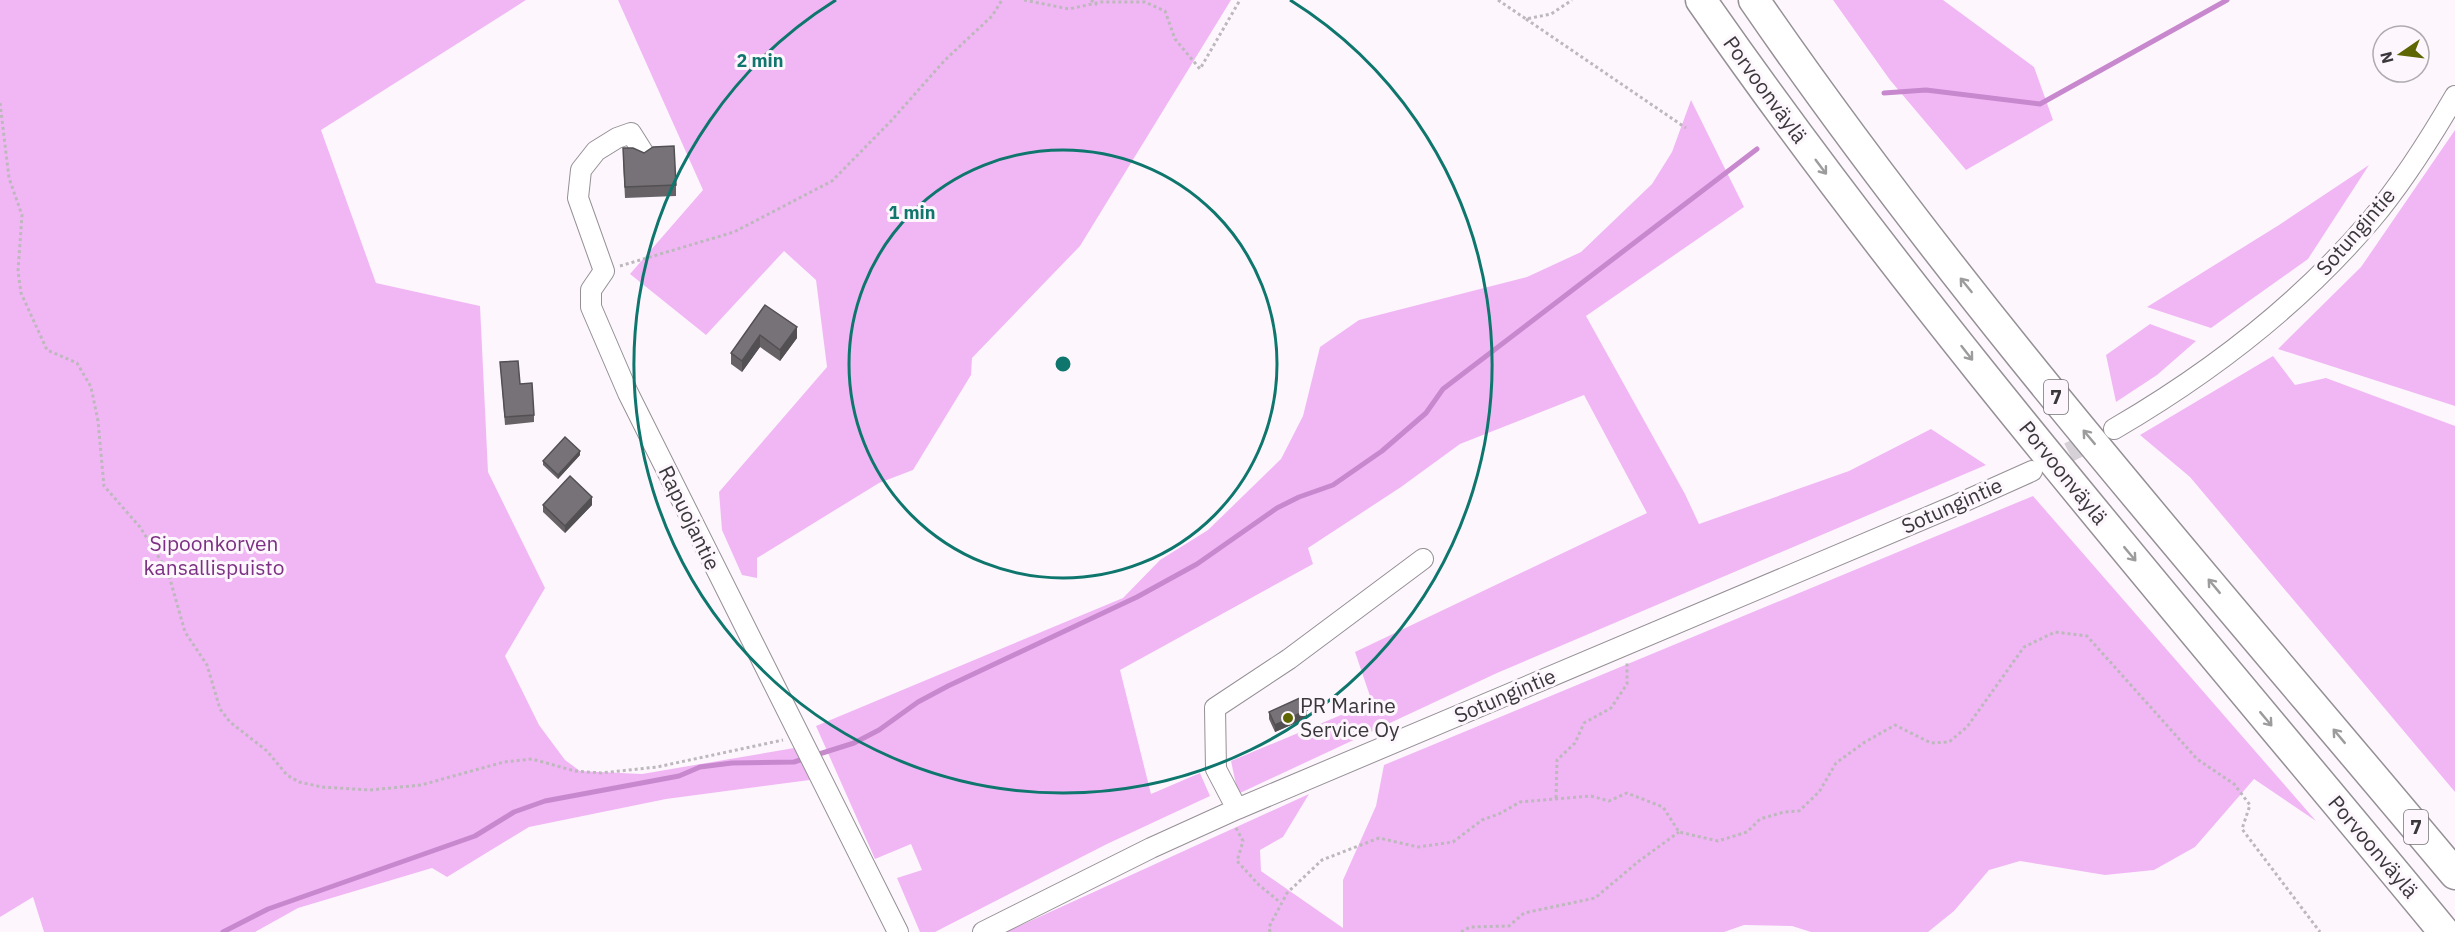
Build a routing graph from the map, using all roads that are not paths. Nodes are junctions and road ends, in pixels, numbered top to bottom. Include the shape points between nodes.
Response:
1 (1701, 0) edge
2 (1754, 0) edge
3 (2455, 96) edge
4 (643, 152) edge
5 (2114, 429) tunnel mouth
6 (2032, 471) tunnel mouth
7 (1423, 559) dead end
8 (1236, 818) junction
9 (2455, 874) edge
10 (2436, 925) edge
11 (898, 932) edge
12 (983, 932) edge

1 -> 10 highway, Porvoonväylä / 7 via 1855,212 1999,394
9 -> 2 highway, Porvoonväylä / 7 via 2033,368 1898,197
3 - 5 street, Sotungintie via 2404,176 2330,265 2242,344
4 - 11 street, Rapuojantie via 631,133 596,151 581,170 578,198 604,271 591,290 591,307 633,403
6 - 8 street, Sotungintie via 1627,644
7 - 8 street via 1215,708 1216,769
8 - 12 street, Sotungintie via 1151,848

